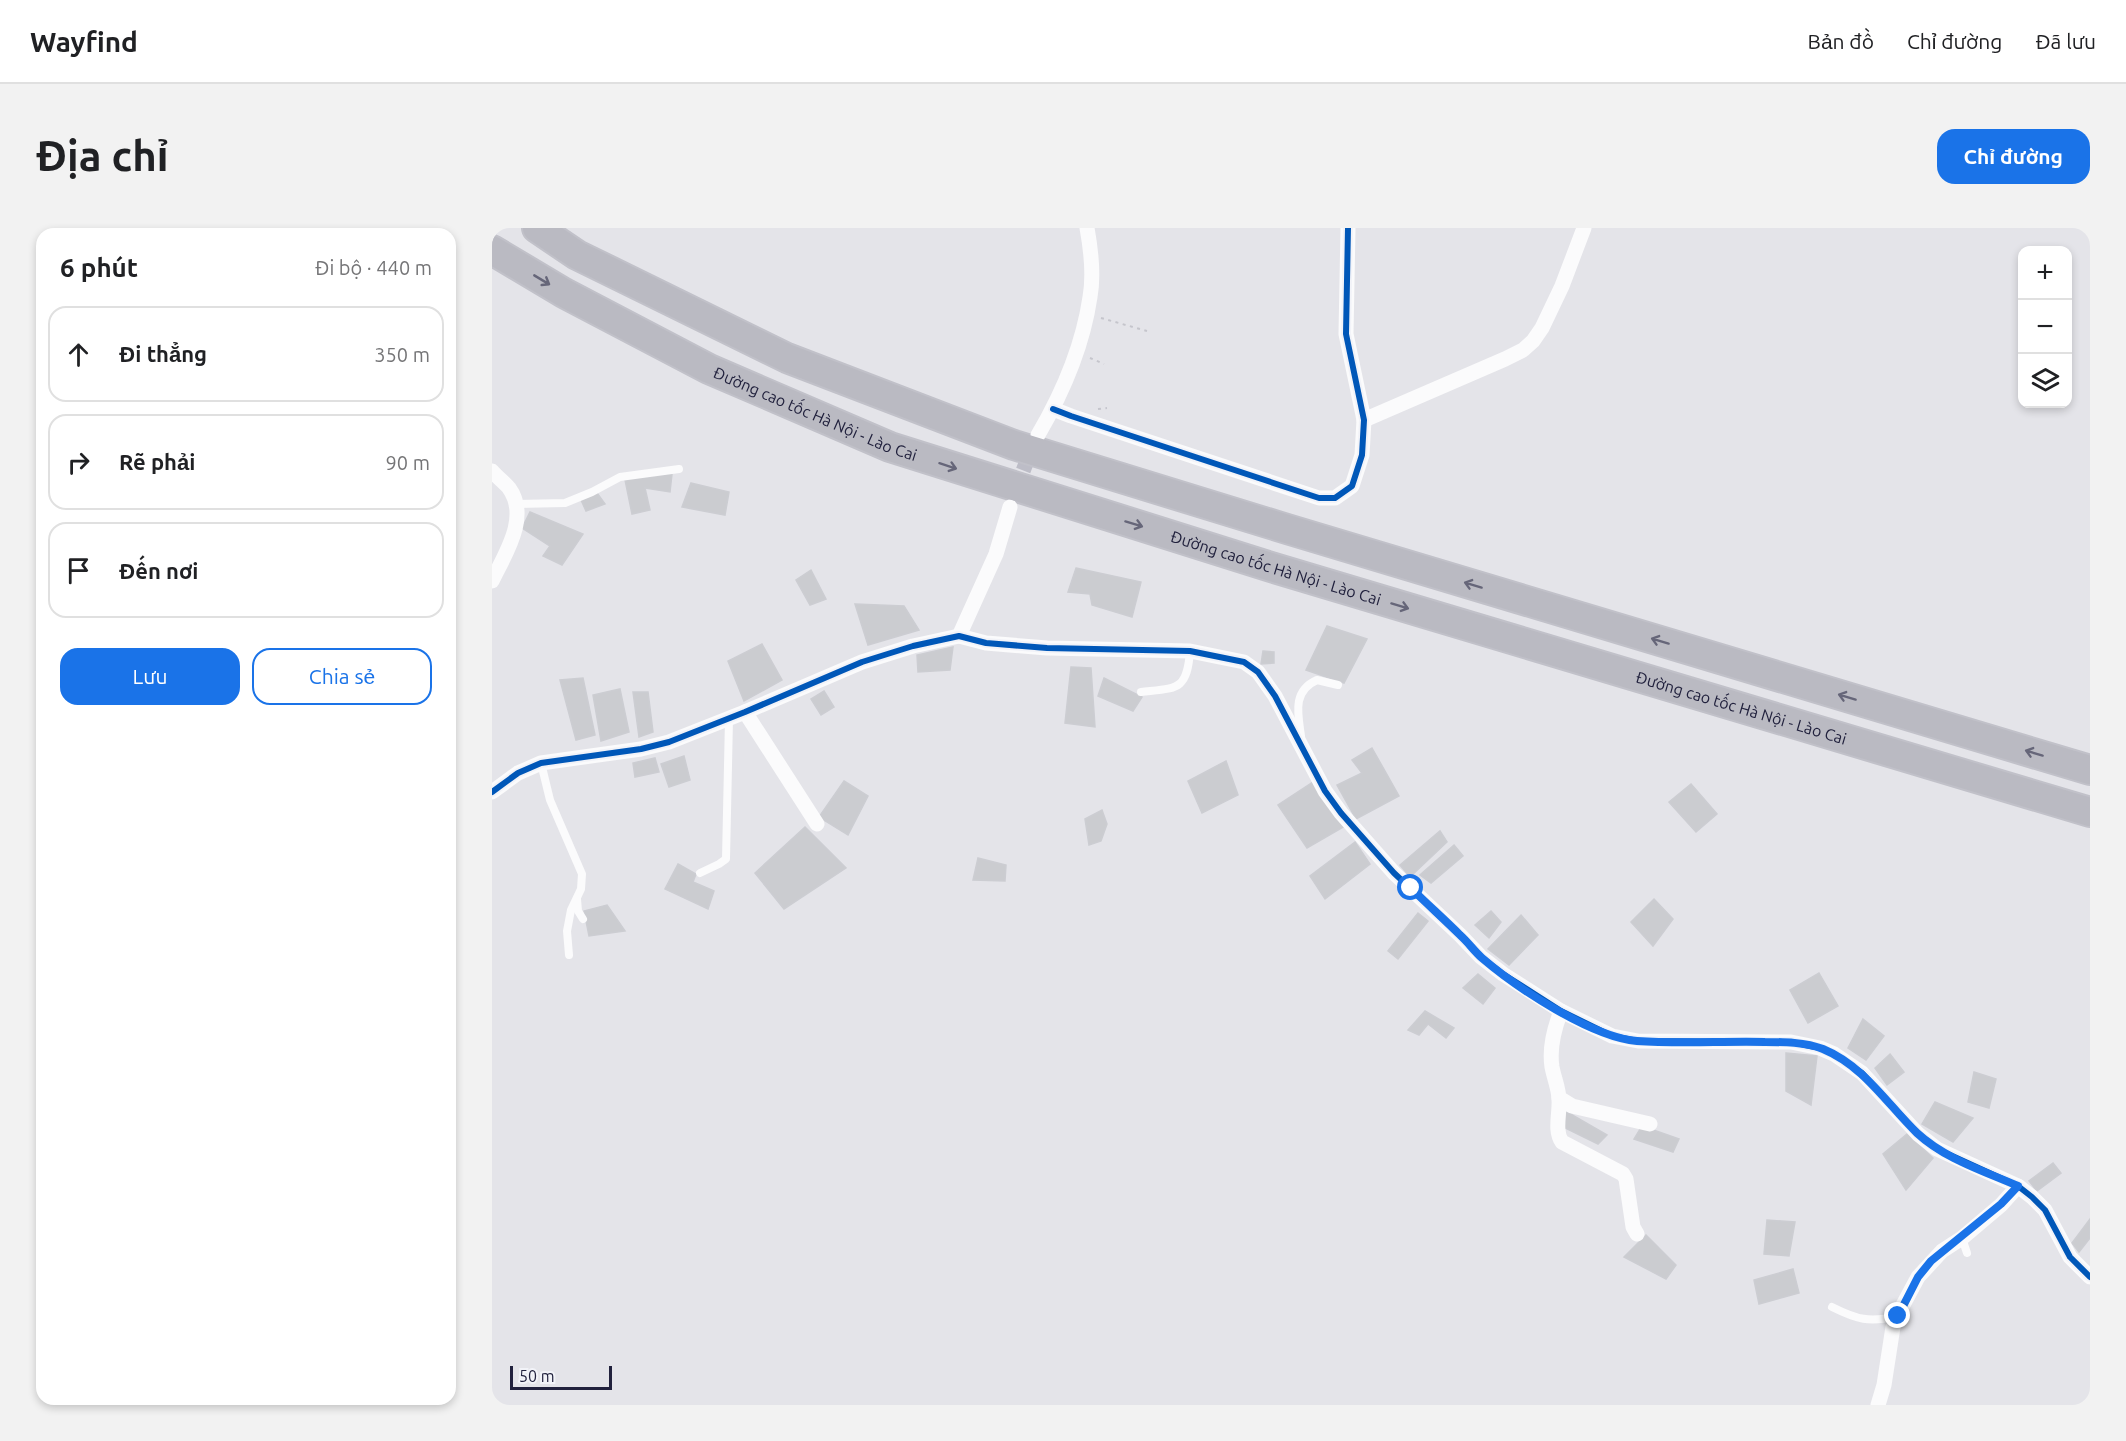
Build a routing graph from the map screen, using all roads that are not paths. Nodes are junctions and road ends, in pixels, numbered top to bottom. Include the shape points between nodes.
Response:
1 (537, 228) edge
2 (1087, 228) edge
3 (1348, 228) edge
4 (1584, 228) edge
5 (492, 250) edge
6 (1053, 409) junction
7 (1364, 420) junction
8 (1038, 435) tunnel mouth
9 (679, 470) dead end
10 (492, 471) edge
11 (516, 504) junction
12 (1010, 507) tunnel mouth
13 (492, 581) edge
14 (959, 636) junction
15 (1190, 651) junction
16 (1338, 685) dead end
17 (1141, 692) dead end
18 (745, 712) junction
19 (729, 718) junction
20 (1303, 746) junction
21 (541, 763) junction
22 (2090, 770) edge
23 (492, 792) edge
24 (2090, 812) edge
25 (817, 824) dead end
26 (699, 873) dead end
27 (576, 897) junction
28 (583, 920) dead end
29 (569, 955) dead end
30 (1561, 1011) junction
31 (1559, 1098) junction
32 (1650, 1124) dead end
33 (2018, 1186) junction
34 (1637, 1234) dead end
35 (2088, 1271) edge
36 (1833, 1307) dead end
37 (1898, 1316) junction
38 (1878, 1405) edge

22 -> 1 highway via 1014,445 787,358 577,255
2 - 6 street via 1090,296 1075,353
3 - 7 street via 1346,334
4 - 7 street via 1562,286 1542,328 1528,346
5 -> 24 highway, Đường cao tốc Hà Nội - Lào Cai via 564,293 709,369 890,447 1260,563
6 - 7 street via 1329,499 1352,486 1362,455
6 - 8 street
9 - 11 lane via 620,477 565,503
10 - 11 street
11 - 13 street via 514,531
12 - 14 street via 996,554
14 - 15 street via 986,643 1047,648
14 - 18 street via 862,662
15 - 17 lane via 1188,670 1179,686
15 - 20 street via 1244,662 1258,672
16 - 20 lane via 1317,680 1299,696
18 - 19 street
18 - 25 street
19 - 21 street via 669,742
19 - 26 lane via 726,859
20 - 30 street via 1341,813 1394,873 1481,957
21 - 23 street via 518,773
21 - 27 lane via 550,800 582,874 581,890
27 - 28 lane
27 - 29 lane via 567,931
30 - 31 street via 1551,1050
30 - 33 street via 1612,1036 1631,1040 1791,1042 1820,1048 1862,1074 1937,1149
31 - 32 street via 1572,1106
31 - 34 street via 1560,1140 1623,1174
33 - 35 street via 2045,1210 2070,1257
33 - 37 street via 1964,1245 1942,1251 1931,1261
36 - 37 lane via 1855,1318
37 - 38 street

